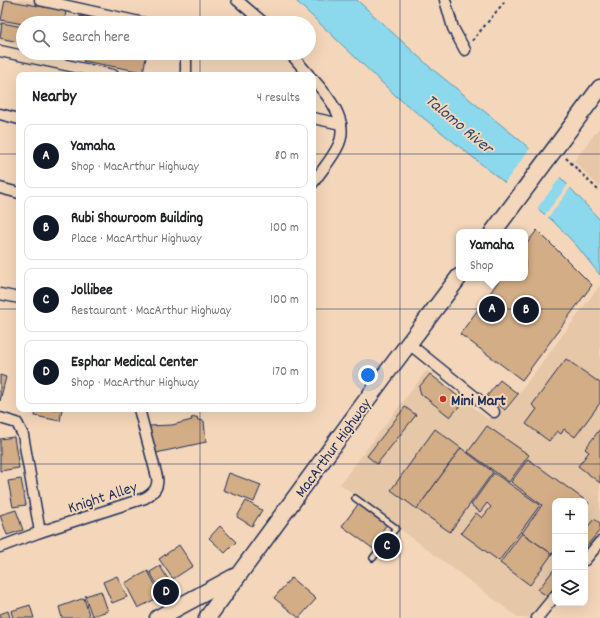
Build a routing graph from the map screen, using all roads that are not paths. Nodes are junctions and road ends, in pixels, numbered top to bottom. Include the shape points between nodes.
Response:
1 (40, 0) edge
2 (237, 0) edge
3 (445, 0) edge
4 (112, 16) edge
5 (256, 16) edge
6 (465, 50) road end
7 (0, 51) edge
8 (16, 54) edge
9 (42, 60) edge
10 (186, 60) edge
11 (296, 60) edge
12 (99, 72) edge
13 (186, 72) edge
14 (306, 72) edge
15 (316, 83) edge
16 (600, 88) edge
17 (0, 114) edge
18 (16, 117) edge
19 (316, 119) edge
20 (341, 124) junction
21 (316, 178) edge
22 (0, 188) edge
23 (16, 192) edge
24 (495, 229) edge
25 (456, 281) edge
26 (0, 294) edge
27 (16, 297) edge
28 (408, 343) junction
29 (141, 412) edge
30 (494, 412) dead end
31 (0, 418) edge
32 (355, 498) dead end
33 (40, 532) junction
34 (600, 542) edge
35 (0, 547) edge
36 (588, 556) edge
37 (373, 558) dead end
38 (239, 575) junction
39 (552, 600) edge
40 (158, 618) edge
41 (208, 618) edge
42 (537, 618) edge

1 - 4 street
2 - 5 street
3 - 6 street via 453,28
7 - 8 street
9 - 12 street
10 - 13 street
11 - 14 street
15 - 20 street via 329,98
16 - 24 highway
17 - 18 street
19 - 20 street
20 - 21 street via 339,144
22 - 23 street
25 - 28 highway, MacArthur Highway
26 - 27 street
28 - 30 street
28 - 38 highway, MacArthur Highway
29 - 33 street, Knight Alley via 157,477 154,492 145,498
31 - 33 street via 16,423 23,435
32 - 37 lane via 396,528
33 - 35 street, Knight Alley
34 - 36 street
38 - 40 highway
38 - 41 highway, MacArthur Highway
39 - 42 street

